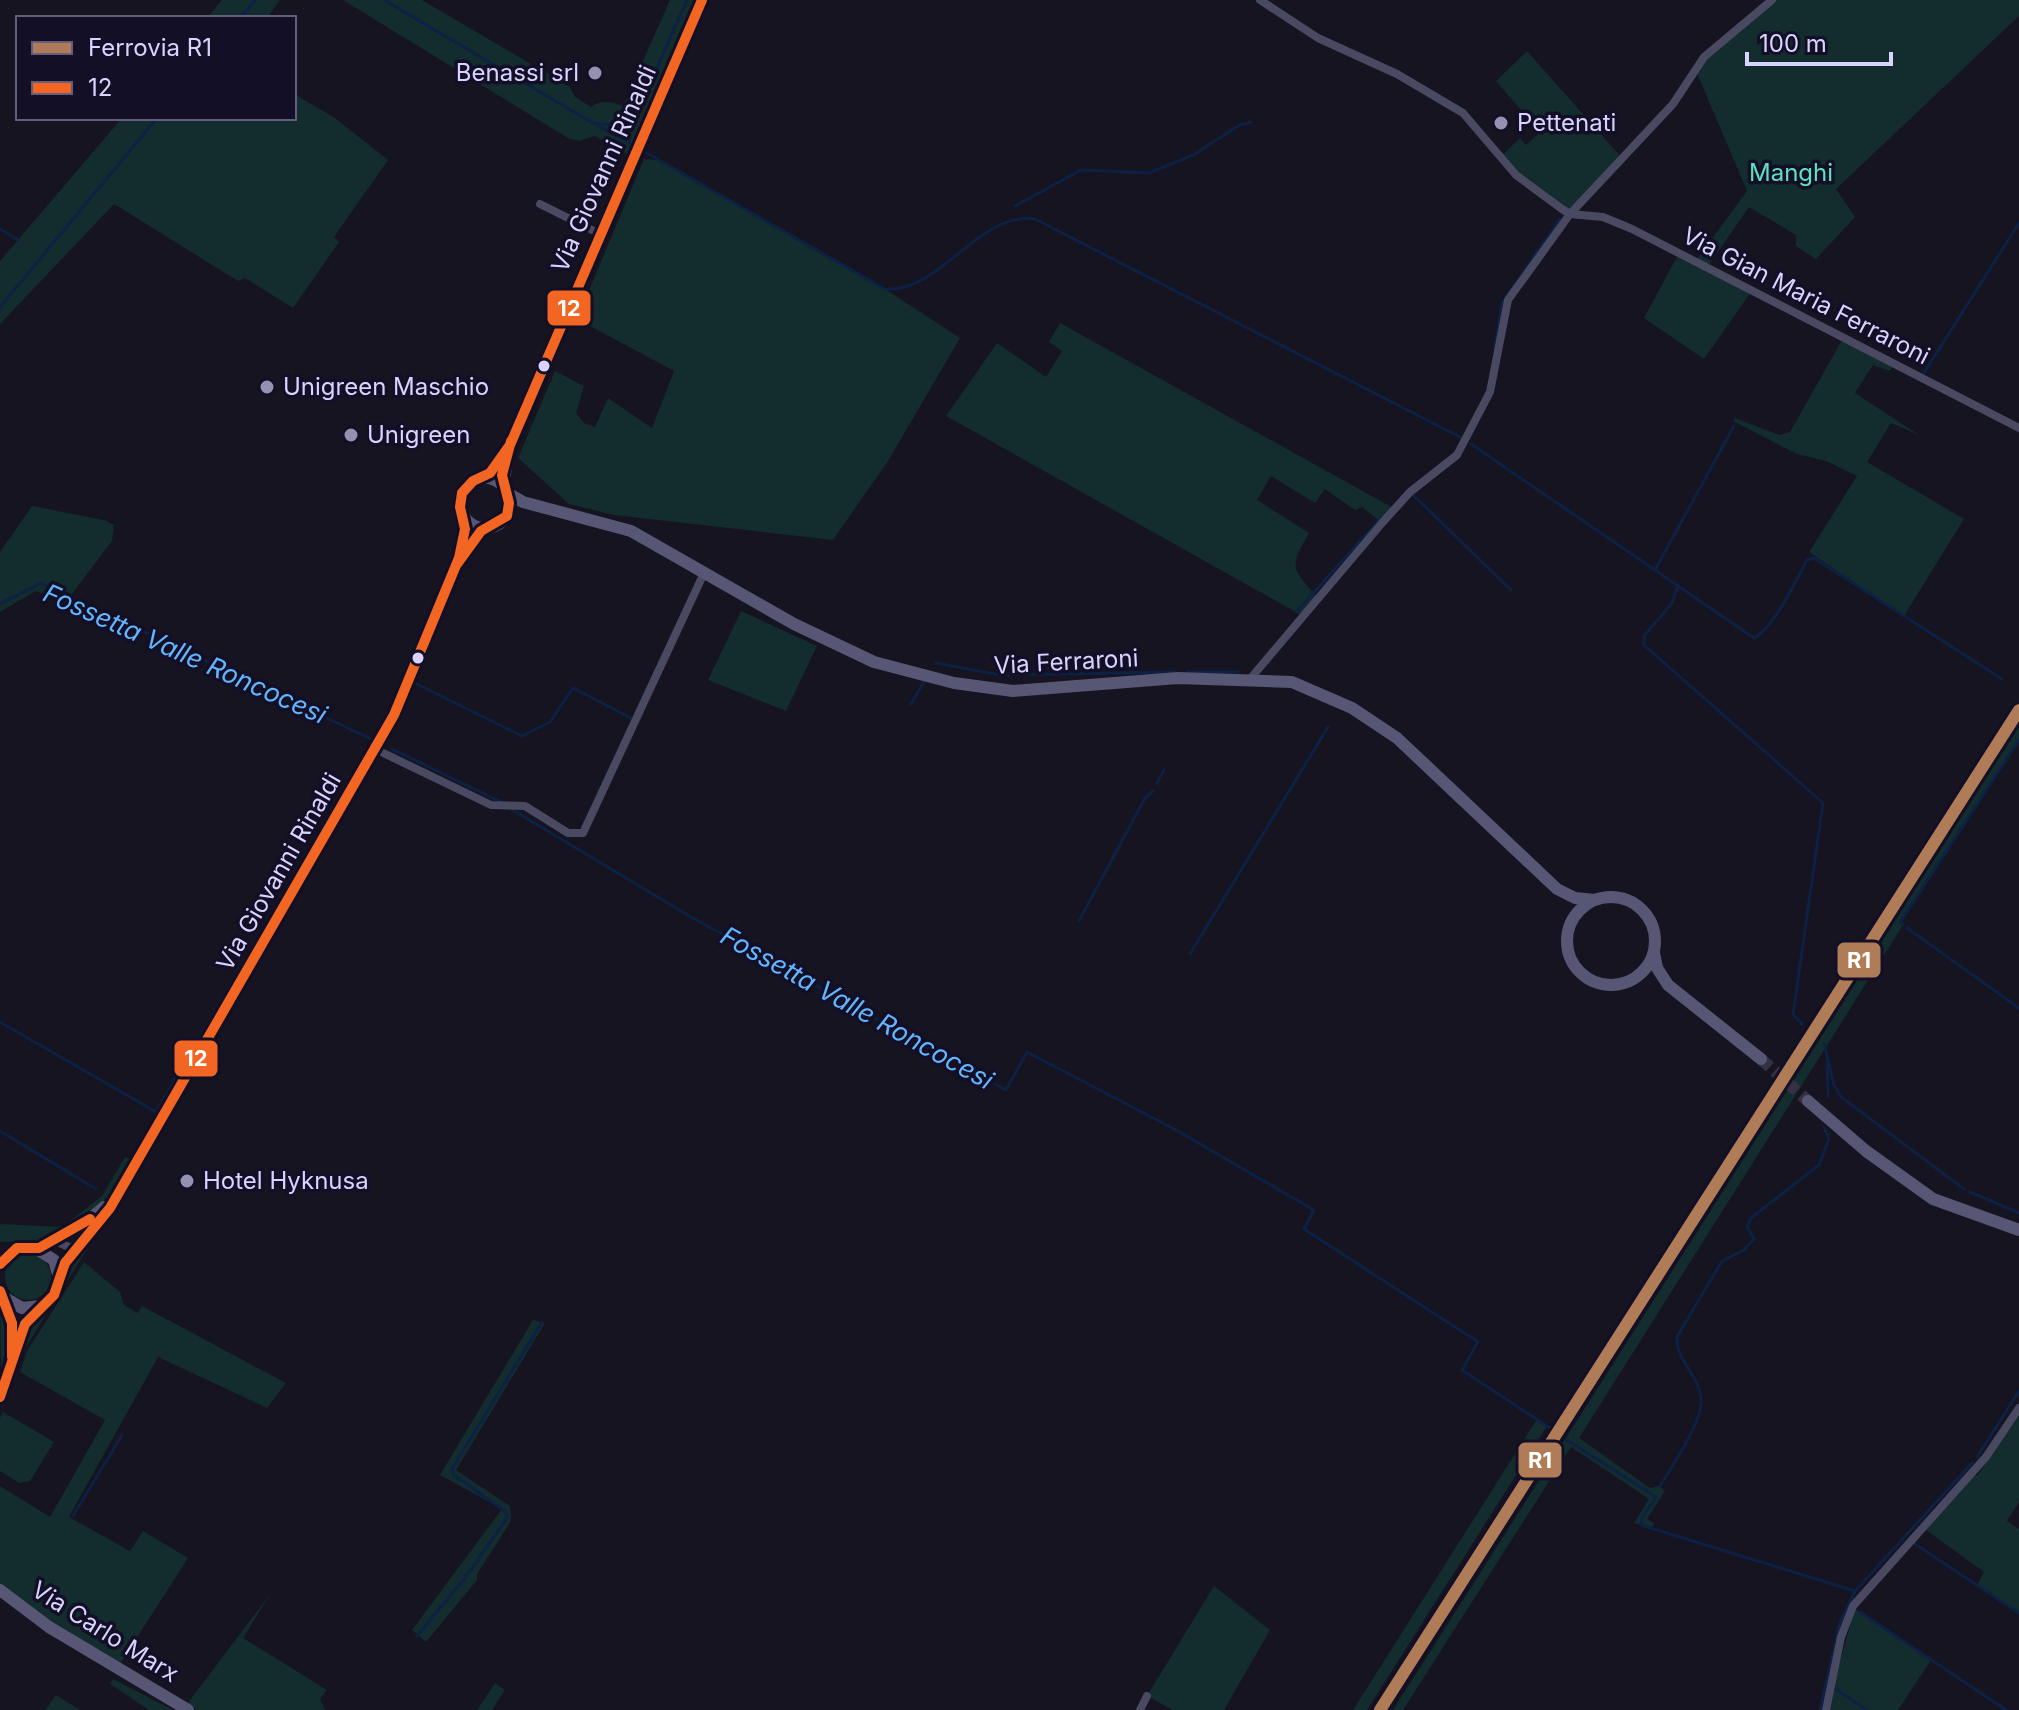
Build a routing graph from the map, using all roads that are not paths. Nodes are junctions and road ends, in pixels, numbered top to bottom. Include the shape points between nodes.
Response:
1 (702, 0) edge
2 (1260, 0) edge
3 (1772, 0) edge
4 (540, 204) dead end
5 (1570, 214) junction
6 (600, 234) junction
7 (2019, 428) edge
8 (510, 445) junction
9 (483, 478) junction
10 (506, 490) junction
11 (541, 508) junction
12 (465, 517) junction
13 (504, 518) junction
14 (486, 528) junction
15 (459, 558) junction
16 (704, 573) junction
17 (1250, 679) junction
18 (375, 749) junction
19 (1557, 889) junction
20 (1595, 900) junction
21 (1572, 921) junction
22 (1654, 953) junction
23 (1634, 979) junction
24 (1668, 985) junction
25 (1761, 1059) tunnel mouth
26 (1808, 1101) tunnel mouth
27 (115, 1197) junction
28 (2019, 1230) edge
29 (55, 1241) junction
30 (0, 1246) edge
31 (25, 1246) junction
32 (39, 1248) junction
33 (76, 1250) junction
34 (0, 1264) edge
35 (60, 1278) junction
36 (2, 1294) edge
37 (41, 1306) junction
38 (14, 1348) junction
39 (0, 1397) edge
40 (2019, 1408) edge
41 (0, 1590) edge
42 (1147, 1696) dead end
43 (188, 1710) edge
44 (1140, 1710) edge
45 (1826, 1710) edge

1 - 6 main road, Via Giovanni Rinaldi
2 - 5 street, Via Gian Maria Ferraroni via 1318,38 1397,74 1463,113 1525,183
3 - 5 street via 1704,57 1673,104
4 - 6 street
5 - 7 street, Via Gian Maria Ferraroni via 1603,217 1632,229
5 - 17 street via 1509,298 1493,383 1454,459 1410,492
6 - 8 main road, Via Giovanni Rinaldi
8 - 9 main road, Via Giovanni Rinaldi
8 - 10 main road, Via Giovanni Rinaldi
9 - 10 main road
9 - 12 main road via 462,493
10 - 11 main road, Via Ferraroni
10 - 13 main road via 510,508
11 - 13 main road, Via Ferraroni
11 - 16 main road, Via Ferraroni via 631,531
12 - 14 main road
12 - 15 main road, Via Giovanni Rinaldi
13 - 14 main road
14 - 15 main road, Via Giovanni Rinaldi
15 - 18 main road, Via Giovanni Rinaldi
16 - 17 main road, Via Ferraroni via 874,662 975,687 1013,691 1138,680
16 - 18 street via 586,831 568,833 527,807 497,806
17 - 19 main road, Via Ferraroni via 1292,682 1352,708 1385,730 1431,767
18 - 27 main road, Via Giovanni Rinaldi
19 - 20 main road, Via Ferraroni
19 - 21 main road, Via Ferraroni
20 - 21 main road
20 - 22 main road via 1619,897 1641,908 1654,929
21 - 23 main road via 1567,945 1581,974 1603,984
22 - 23 main road
22 - 24 main road
23 - 24 main road
24 - 25 main road
26 - 28 main road via 1933,1199
27 - 29 main road, Via Giovanni Rinaldi
27 - 33 main road, Via Giovanni Rinaldi
29 - 32 main road, Via Giovanni Rinaldi
29 - 33 street
30 - 31 main road
31 - 32 main road
31 - 34 main road
32 - 35 main road via 54,1260
33 - 35 main road, Via Giovanni Rinaldi
35 - 37 main road, Via Giovanni Rinaldi via 54,1295
36 - 37 main road, Via Giovanni Rinaldi via 22,1308
36 - 38 main road, Via Giovanni Rinaldi
37 - 38 main road, Via Giovanni Rinaldi
38 - 39 main road, Via Giovanni Rinaldi
40 - 45 street via 1986,1457 1853,1606
41 - 43 main road, Via Carlo Marx via 49,1627
42 - 44 street

